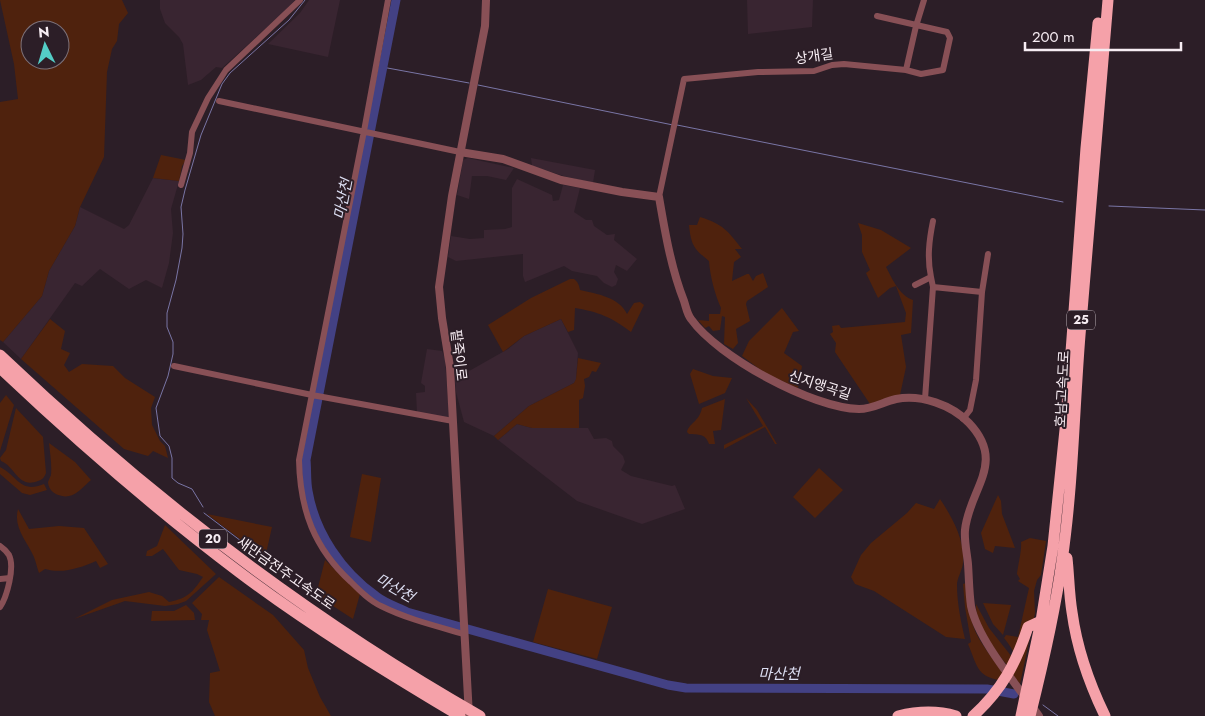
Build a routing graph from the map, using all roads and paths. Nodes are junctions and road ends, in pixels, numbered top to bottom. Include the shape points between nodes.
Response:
1 (300, 0) edge
2 (388, 0) edge
3 (486, 0) edge
4 (924, 0) edge
5 (1100, 0) edge
6 (1108, 0) edge
7 (877, 16) dead end
8 (916, 26) junction
9 (906, 70) junction
10 (684, 79) joint
11 (219, 101) dead end
12 (366, 131) junction
13 (460, 152) junction
14 (181, 185) dead end
15 (659, 197) junction
16 (933, 221) dead end
17 (988, 254) dead end
18 (931, 277) junction
19 (915, 285) dead end
20 (933, 287) junction
21 (982, 292) junction
22 (0, 355) edge
23 (174, 366) dead end
24 (0, 368) edge
25 (314, 395) junction
26 (925, 399) junction
27 (963, 419) junction
28 (453, 421) junction
29 (1064, 544) junction
30 (0, 546) edge
31 (10, 578) junction
32 (0, 579) edge
33 (0, 607) edge
34 (1041, 621) junction
35 (464, 633) junction
36 (1043, 639) junction
37 (1008, 665) junction
38 (446, 702) junction
39 (1103, 711) edge
40 (460, 716) edge
41 (469, 716) edge
42 (480, 716) edge
43 (898, 716) edge
44 (956, 716) edge
45 (973, 716) edge
46 (1020, 716) edge
47 (1030, 716) edge
48 (1039, 716) edge

1 - 14 street via 226,70 192,132
2 - 12 street
3 - 13 street, 팥죽이로 via 485,26
4 - 8 street
5 - 34 highway, 호남고속도로 / 25 via 1058,498
6 - 29 highway, 호남고속도로 / 25 via 1076,389 1074,456
7 - 8 street
8 - 9 street
8 - 9 street, 상개길 via 947,32 950,38 943,70 921,74
9 - 10 street, 상개길 via 844,64 814,71
10 - 15 street, 신지앵곡길
11 - 12 street
12 - 13 street
12 - 25 street
13 - 15 street via 503,159 561,180
13 - 28 street, 팥죽이로 via 439,287 450,367
15 - 26 street, 신지앵곡길 via 665,237 679,290 690,318 714,342 766,378 798,393 844,408 870,408 897,399
16 - 18 street via 928,262
17 - 21 street
18 - 19 street
18 - 20 street
20 - 21 street
20 - 26 street
21 - 27 street via 976,380 970,410
22 - 38 highway, 새만금전주고속도로 / 20 via 90,439 250,568
23 - 25 street
24 - 38 highway, 새만금전주고속도로 / 20 via 104,464 240,572 366,659
25 - 28 street
25 - 35 street via 298,460 299,476 306,517 324,553 337,570 378,605 409,618
26 - 27 street, 신지앵곡길 via 941,404
27 - 37 street, 신지앵곡길 via 980,438 987,459 965,531 971,607 987,644
28 - 35 street, 팥죽이로
29 - 36 highway, 호남고속도로 / 25
29 - 39 highway via 1073,619 1084,665
30 - 31 street via 9,556
31 - 32 street
31 - 33 street
34 - 36 highway, 호남고속도로 / 25
34 - 37 highway via 1028,628
35 - 41 street, 팥죽이로
36 - 46 highway, 호남고속도로 / 25
36 - 47 highway, 호남고속도로 / 25
37 - 45 highway via 1002,686
37 - 48 street, 신지앵곡길
38 - 40 highway, 새만금전주고속도로 / 20
38 - 42 highway, 새만금전주고속도로 / 20
43 - 44 highway via 926,712

